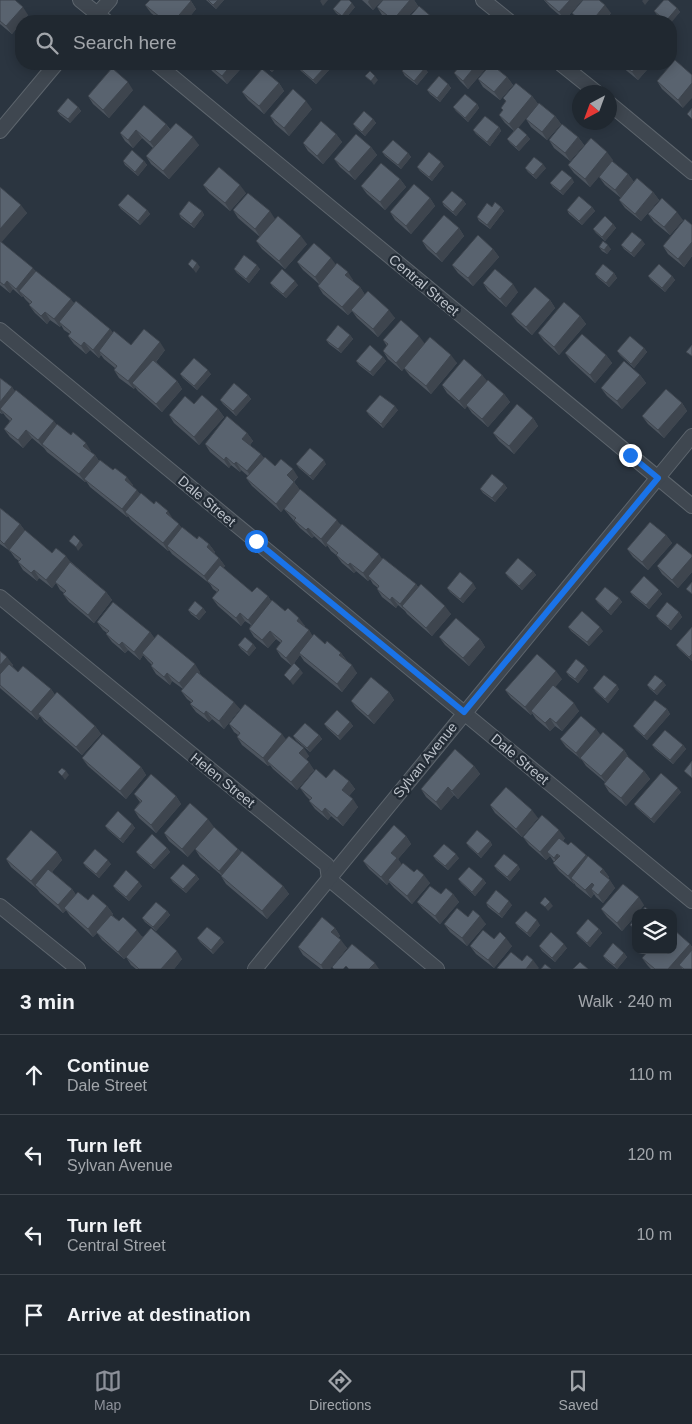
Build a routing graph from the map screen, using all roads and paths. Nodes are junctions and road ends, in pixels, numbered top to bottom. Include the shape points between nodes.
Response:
1 (80, 0) edge
2 (110, 0) edge
3 (483, 0) edge
4 (94, 15) edge
5 (101, 15) edge
6 (502, 15) edge
7 (51, 70) edge
8 (164, 70) edge
9 (568, 70) edge
10 (587, 85) edge
11 (617, 110) edge
12 (0, 130) edge
13 (692, 172) edge
14 (0, 330) edge
15 (692, 436) edge
16 (658, 478) junction
17 (692, 506) edge
18 (0, 597) edge
19 (464, 712) junction
20 (329, 879) junction
21 (692, 901) edge
22 (0, 906) edge
23 (78, 969) edge
24 (255, 969) edge
25 (438, 969) edge

1 - 4 street
2 - 5 street
3 - 6 street
7 - 12 street
8 - 16 street, Central Street
9 - 10 street
11 - 13 street
14 - 19 street, Dale Street
15 - 16 street, Sylvan Avenue
16 - 17 street, Central Street
16 - 19 street, Sylvan Avenue
18 - 20 street, Helen Street via 327,865
19 - 20 street, Sylvan Avenue
19 - 21 street, Dale Street
20 - 24 street, Sylvan Avenue
20 - 25 street, Helen Street
22 - 23 street

